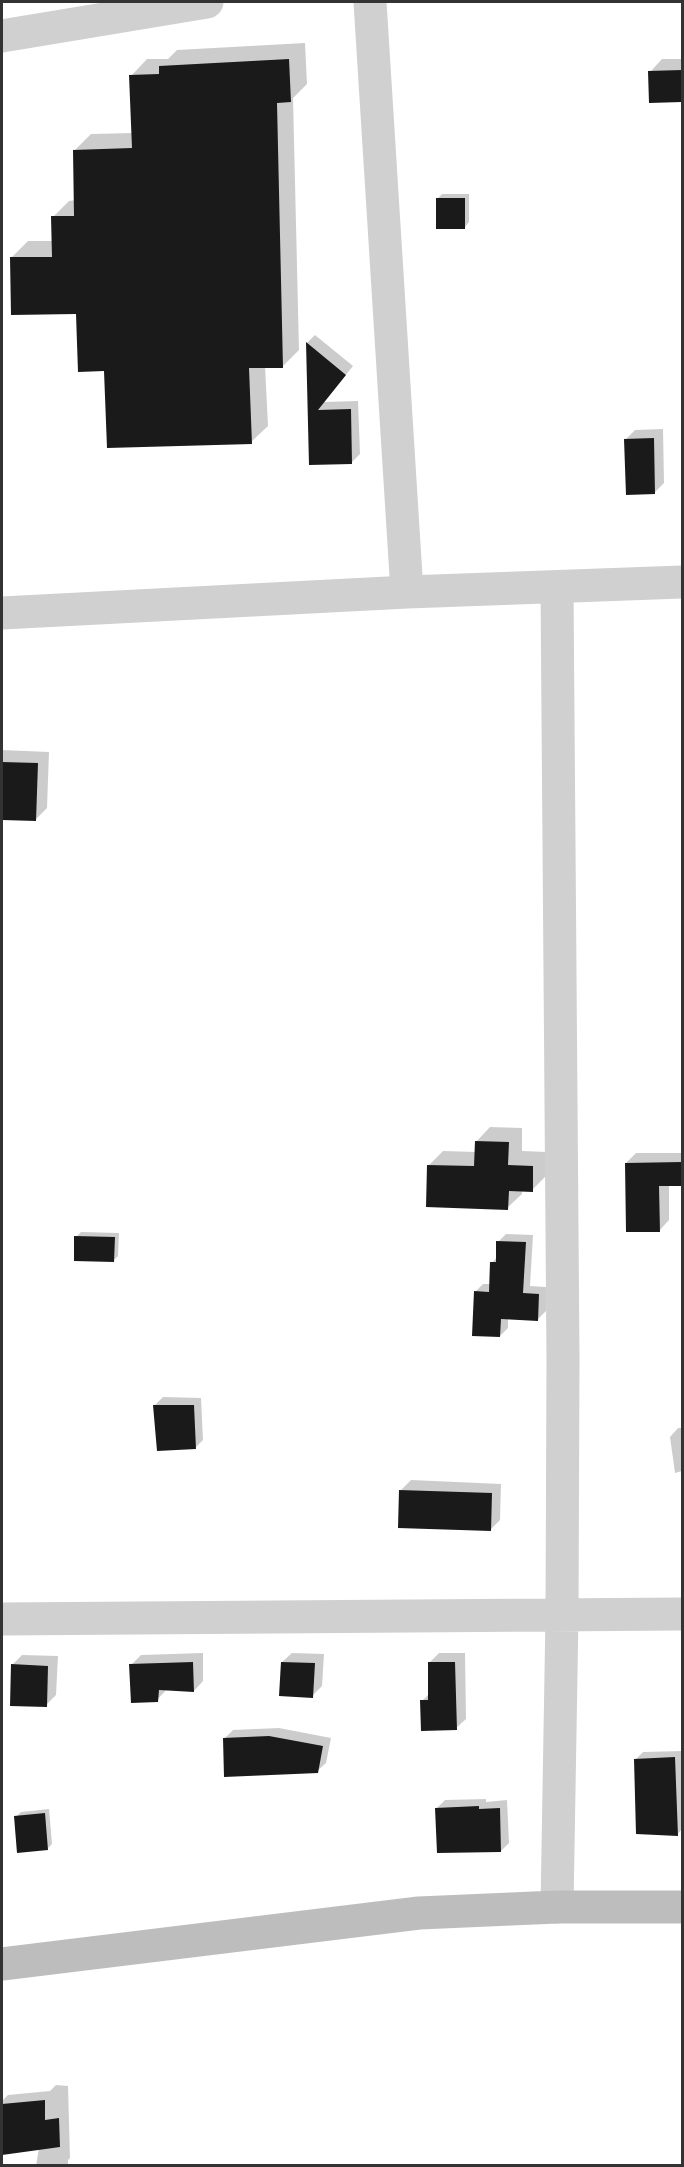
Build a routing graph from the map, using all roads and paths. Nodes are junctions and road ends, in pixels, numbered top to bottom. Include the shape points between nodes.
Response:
1 (207, 2) edge
2 (370, 2) edge
3 (2, 36) edge
4 (682, 582) edge
5 (557, 588) junction
6 (407, 592) junction
7 (2, 613) edge
8 (682, 1614) edge
9 (562, 1615) junction
10 (2, 1619) edge
11 (557, 1907) junction
12 (682, 1907) edge
13 (2, 1964) edge

1 - 3 street
2 - 6 street
4 - 5 street
5 - 6 street
5 - 9 street via 564,1359
6 - 7 street
8 - 9 street
9 - 10 street
9 - 11 street
11 - 12 street
11 - 13 street via 419,1913

